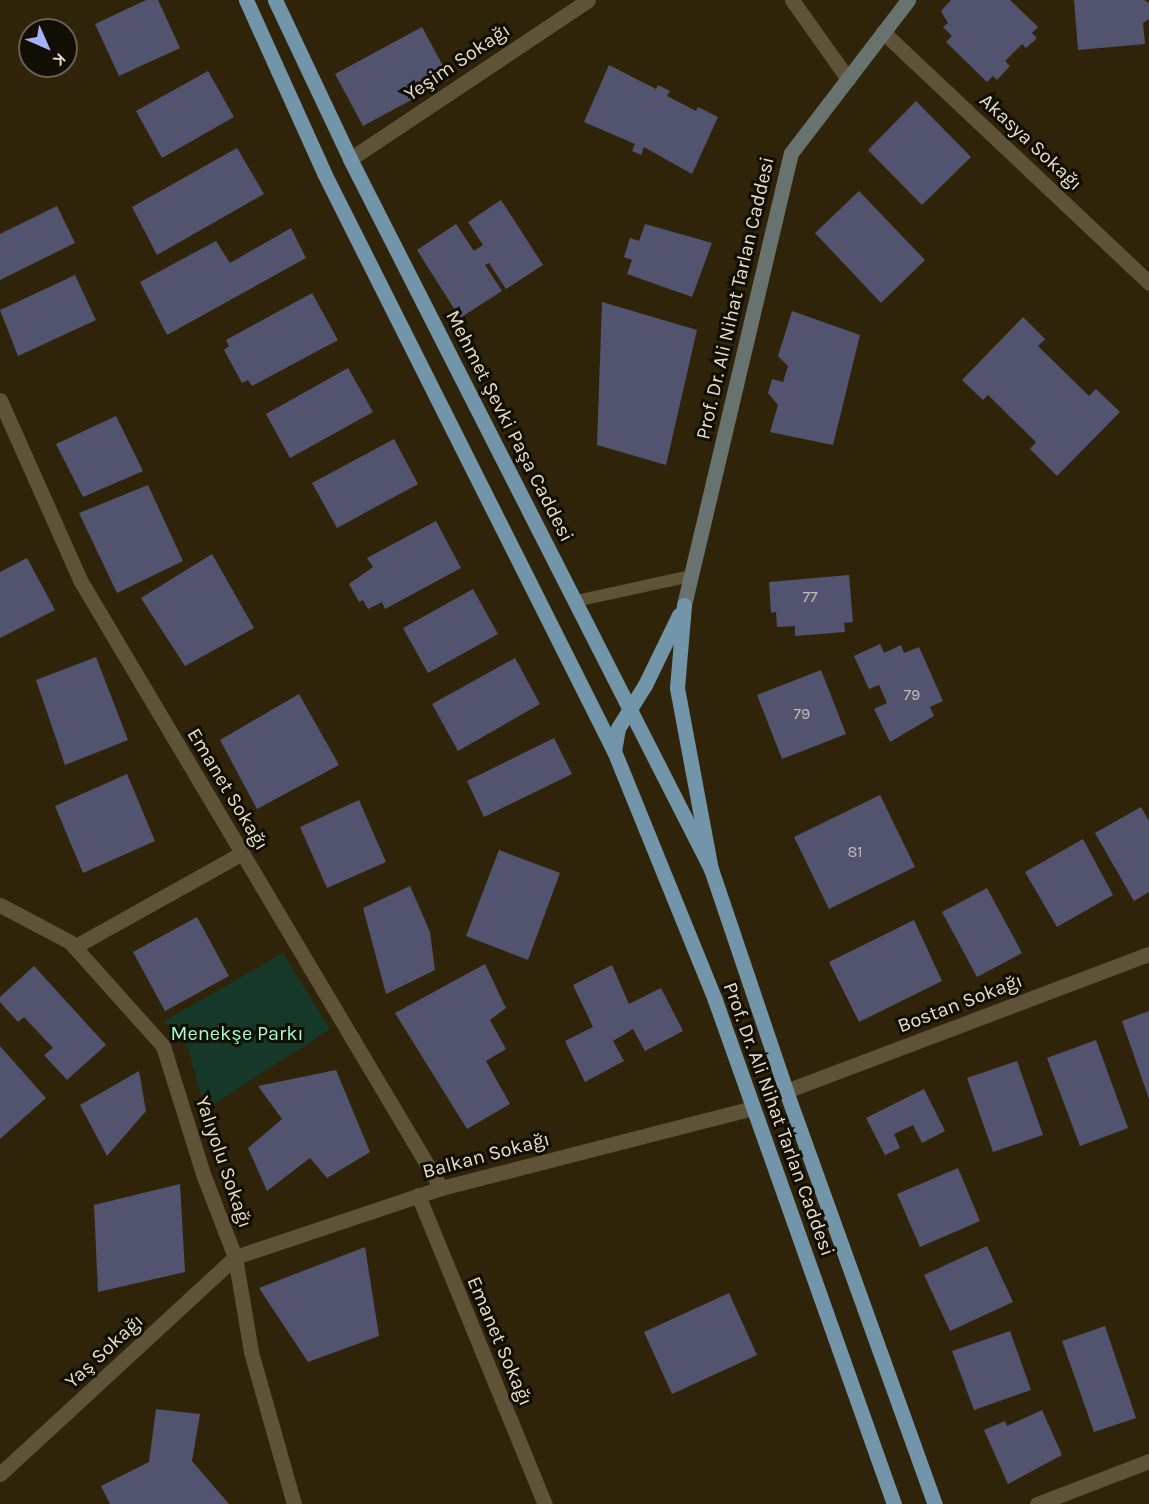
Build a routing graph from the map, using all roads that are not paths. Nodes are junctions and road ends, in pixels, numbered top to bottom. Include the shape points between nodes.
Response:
1 (246, 0) edge
2 (275, 0) edge
3 (588, 0) edge
4 (792, 0) edge
5 (908, 0) edge
6 (883, 32) junction
7 (848, 79) junction
8 (350, 159) junction
9 (1149, 283) edge
10 (0, 400) edge
11 (691, 576) junction
12 (576, 601) junction
13 (684, 605) junction
14 (630, 712) junction
15 (614, 751) junction
16 (242, 853) junction
17 (711, 869) junction
18 (2, 910) edge
19 (75, 947) junction
20 (1149, 954) edge
21 (786, 1091) junction
22 (753, 1108) junction
23 (441, 1188) junction
24 (418, 1195) junction
25 (235, 1257) junction
26 (1149, 1461) edge
27 (0, 1474) edge
28 (294, 1504) edge
29 (545, 1504) edge
30 (894, 1504) edge
31 (934, 1504) edge
32 (1036, 1504) edge

1 - 15 main road via 324,173
2 - 8 main road, Mehmet Şevki Paşa Caddesi
3 - 8 street, Yeşim Sokağı
4 - 7 street
5 - 6 main road, Prof. Dr. Ali Nihat Tarlan Caddesi
6 - 7 main road, Prof. Dr. Ali Nihat Tarlan Caddesi
6 - 9 street, Akasya Sokağı
7 - 11 main road, Prof. Dr. Ali Nihat Tarlan Caddesi via 791,153
8 - 12 main road, Mehmet Şevki Paşa Caddesi
10 - 16 street, Emanet Sokağı via 80,580
11 - 12 lane
11 - 13 main road, Prof. Dr. Ali Nihat Tarlan Caddesi
12 - 14 main road, Mehmet Şevki Paşa Caddesi
13 - 14 main road
13 - 17 main road via 677,688
14 - 15 main road via 618,728
14 - 17 main road, Mehmet Şevki Paşa Caddesi
15 - 22 main road, Prof. Dr. Ali Nihat Tarlan Caddesi
16 - 19 street
16 - 23 street, Emanet Sokağı
17 - 21 main road, Prof. Dr. Ali Nihat Tarlan Caddesi
18 - 19 street, Yalıyolu Sokağı
19 - 25 street, Yalıyolu Sokağı via 163,1046 203,1174
20 - 21 street, Bostan Sokağı
21 - 31 main road, Prof. Dr. Ali Nihat Tarlan Caddesi
22 - 23 street, Balkan Sokağı
22 - 30 main road, Prof. Dr. Ali Nihat Tarlan Caddesi
23 - 24 street, Balkan Sokağı
24 - 25 street, Balkan Sokağı
24 - 29 street, Emanet Sokağı
25 - 27 street, Yaş Sokağı
25 - 28 street, Yalıyolu Sokağı via 251,1353
26 - 32 street

